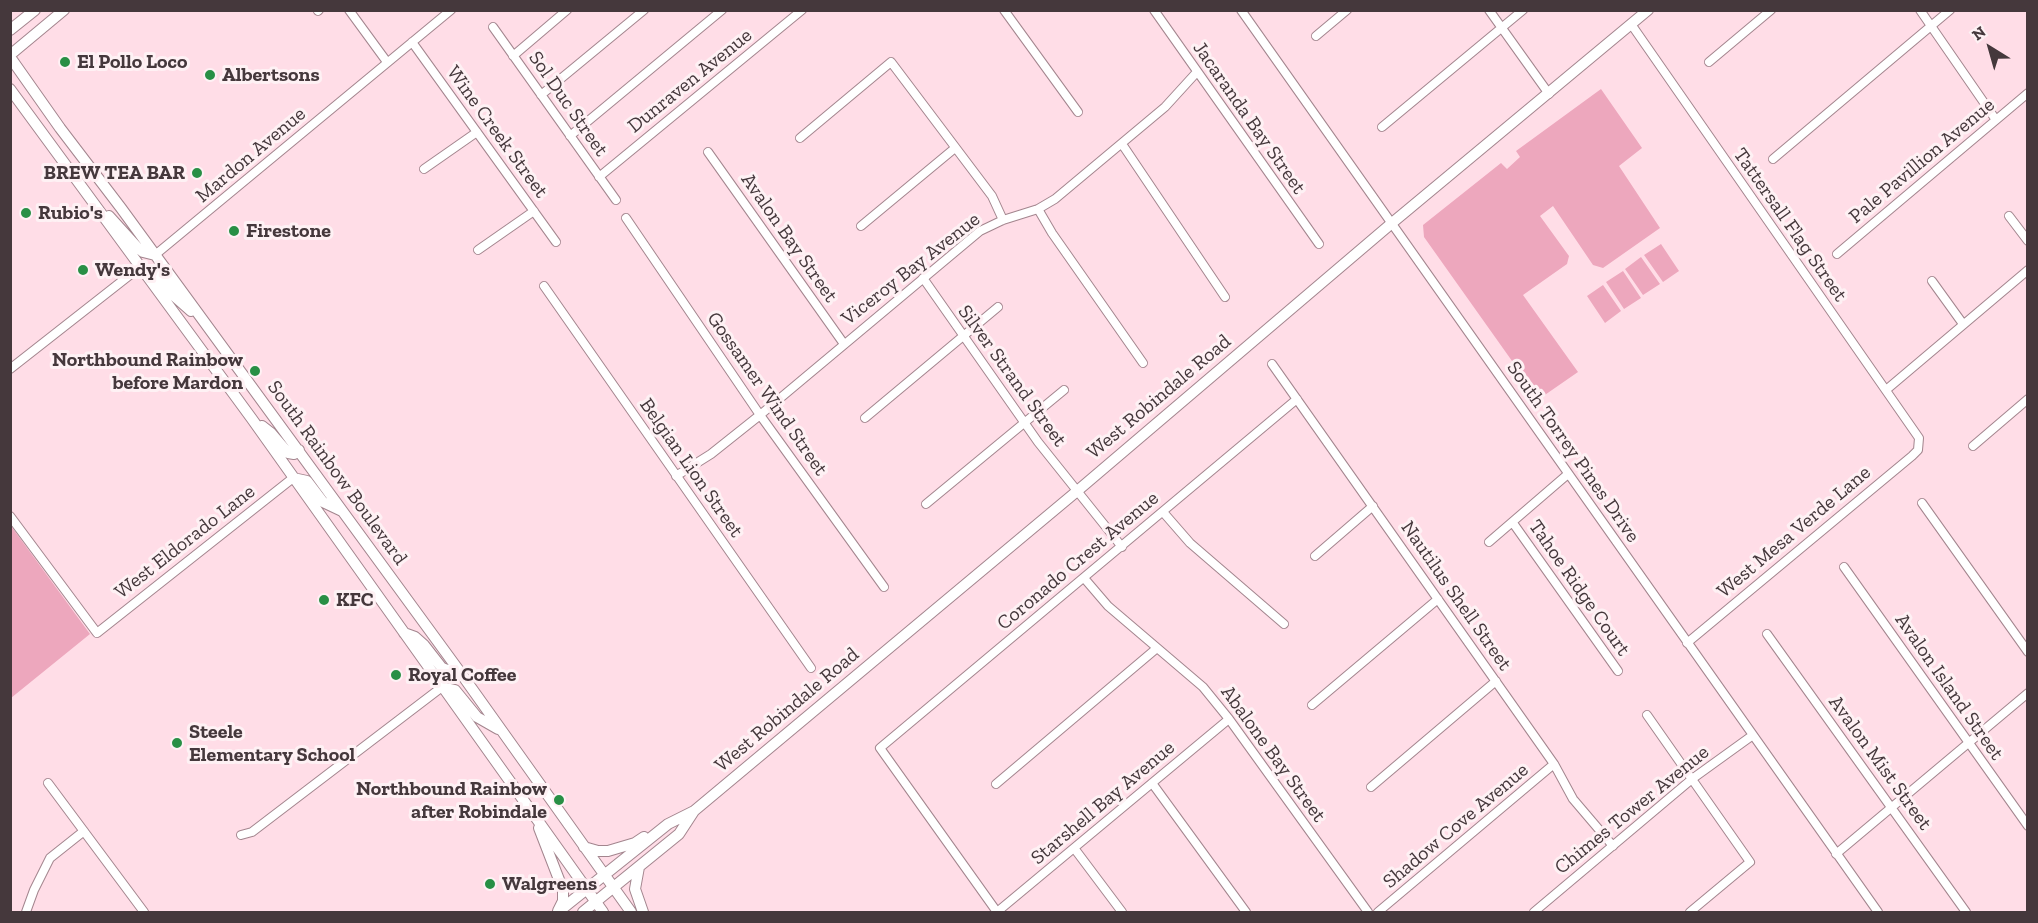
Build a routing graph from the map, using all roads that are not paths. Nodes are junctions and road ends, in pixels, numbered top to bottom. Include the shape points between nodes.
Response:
1 (35, 10) edge
2 (64, 10) edge
3 (349, 10) edge
4 (451, 10) edge
5 (567, 10) edge
6 (644, 10) edge
7 (722, 10) edge
8 (802, 10) edge
9 (1004, 10) edge
10 (1154, 10) edge
11 (1241, 10) edge
12 (1347, 10) edge
13 (1489, 10) edge
14 (1522, 10) edge
15 (1648, 10) edge
16 (1771, 10) edge
17 (1920, 10) edge
18 (1950, 10) edge
19 (1631, 24) junction
20 (493, 27) dead end
21 (1931, 27) junction
22 (1502, 28) junction
23 (10, 30) edge
24 (1316, 36) dead end
25 (412, 42) junction
26 (10, 56) edge
27 (513, 56) junction
28 (387, 62) junction
29 (1709, 62) dead end
30 (1196, 73) junction
31 (10, 89) edge
32 (2028, 93) edge
33 (1549, 94) junction
34 (541, 95) junction
35 (1078, 112) dead end
36 (1996, 120) junction
37 (1382, 127) dead end
38 (477, 132) junction
39 (570, 136) junction
40 (800, 138) dead end
41 (1122, 144) junction
42 (955, 148) junction
43 (708, 152) dead end
44 (1773, 159) dead end
45 (424, 169) dead end
46 (599, 177) junction
47 (616, 200) dead end
48 (93, 203) junction
49 (1038, 209) junction
50 (534, 211) junction
51 (2009, 216) dead end
52 (626, 218) dead end
53 (1003, 220) junction
54 (1392, 223) junction
55 (861, 226) dead end
56 (2028, 241) edge
57 (556, 242) dead end
58 (1319, 244) dead end
59 (478, 250) dead end
60 (1837, 254) dead end
61 (155, 255) junction
62 (140, 267) junction
63 (2028, 270) edge
64 (923, 278) junction
65 (1932, 281) dead end
66 (543, 286) dead end
67 (1225, 297) dead end
68 (999, 307) dead end
69 (204, 323) junction
70 (1963, 324) junction
71 (963, 336) junction
72 (844, 344) junction
73 (1143, 363) dead end
74 (1272, 364) dead end
75 (10, 369) edge
76 (1064, 390) dead end
77 (1886, 390) junction
78 (1297, 399) junction
79 (2028, 399) edge
80 (760, 415) junction
81 (252, 418) junction
82 (865, 418) dead end
83 (1025, 422) junction
84 (1919, 445) joint
85 (1973, 446) dead end
86 (299, 450) junction
87 (1568, 474) junction
88 (676, 476) junction
89 (293, 478) junction
90 (1076, 492) junction
91 (1922, 503) dead end
92 (926, 504) dead end
93 (1373, 506) junction
94 (342, 511) junction
95 (1163, 512) junction
96 (10, 516) edge
97 (1513, 523) junction
98 (1489, 542) dead end
99 (1122, 547) junction
100 (1315, 556) dead end
101 (1844, 567) dead end
102 (1084, 578) junction
103 (884, 587) dead end
104 (1438, 599) junction
105 (1284, 624) dead end
106 (404, 633) junction
107 (1767, 634) dead end
108 (1687, 643) junction
109 (1157, 648) junction
110 (2028, 652) edge
111 (811, 668) dead end
112 (1618, 671) dead end
113 (460, 672) junction
114 (1496, 681) junction
115 (442, 687) junction
116 (2028, 693) edge
117 (1312, 705) dead end
118 (1647, 715) dead end
119 (1229, 719) junction
120 (501, 730) junction
121 (1753, 735) junction
122 (1969, 743) junction
123 (1554, 764) junction
124 (1692, 779) junction
125 (48, 783) dead end
126 (1152, 783) junction
127 (996, 784) dead end
128 (1371, 787) dead end
129 (531, 808) junction
130 (1892, 808) junction
131 (694, 811) junction
132 (668, 824) junction
133 (2028, 826) edge
134 (84, 831) junction
135 (241, 835) dead end
136 (1613, 846) junction
137 (584, 847) junction
138 (1074, 848) junction
139 (1836, 854) junction
140 (639, 867) junction
141 (605, 876) junction
142 (614, 888) junction
143 (587, 890) junction
144 (596, 902) junction
145 (26, 912) edge
146 (144, 912) edge
147 (557, 912) edge
148 (583, 912) edge
149 (603, 912) edge
150 (631, 912) edge
151 (643, 912) edge
152 (997, 912) edge
153 (1122, 912) edge
154 (1246, 912) edge
155 (1368, 912) edge
156 (1378, 912) edge
157 (1534, 912) edge
158 (1690, 912) edge
159 (1878, 912) edge
160 (1966, 912) edge

1 - 23 main road
2 - 26 main road
3 - 28 street
4 - 25 street, Mardon Avenue
5 - 27 street
6 - 34 street
7 - 39 street
8 - 46 street, Dunraven Avenue
9 - 35 street
10 - 30 street, Jacaranda Bay Street
11 - 54 street, South Torrey Pines Drive
12 - 24 street
13 - 22 street
14 - 22 street
15 - 19 main road, West Robindale Road
16 - 29 street
17 - 21 street
18 - 21 street
19 - 33 main road, West Robindale Road
19 - 77 street, Tattersall Flag Street
20 - 27 street, Sol Duc Street
21 - 36 street
21 - 44 street
22 - 33 street
22 - 37 street
25 - 28 street, Mardon Avenue
25 - 38 street, Wine Creek Street
26 - 61 main road, South Rainbow Boulevard
27 - 34 street, Sol Duc Street
28 - 61 street, Mardon Avenue
30 - 41 street, Viceroy Bay Avenue via 1166,107
30 - 58 street, Jacaranda Bay Street
31 - 48 main road, South Rainbow Boulevard
32 - 36 street, Pale Pavillion Avenue
33 - 54 main road, West Robindale Road
34 - 39 street, Sol Duc Street
36 - 60 street, Pale Pavillion Avenue
38 - 45 street
38 - 50 street, Wine Creek Street
39 - 46 street, Sol Duc Street
40 - 42 street via 891,63
41 - 49 street, Viceroy Bay Avenue
41 - 67 street
42 - 53 street via 992,196
42 - 55 street
43 - 72 street, Avalon Bay Street
46 - 47 street, Sol Duc Street
48 - 61 main road via 115,220 138,248
48 - 62 main road, South Rainbow Boulevard
49 - 53 street, Viceroy Bay Avenue
49 - 73 street
50 - 57 street, Wine Creek Street
50 - 59 street
51 - 56 street
52 - 80 street, Gossamer Wind Street
53 - 64 street, Viceroy Bay Avenue via 980,231
54 - 87 street, South Torrey Pines Drive
54 - 90 main road, West Robindale Road
61 - 69 main road, South Rainbow Boulevard
62 - 69 main road via 157,275
62 - 75 street
62 - 81 main road, South Rainbow Boulevard
63 - 70 street
64 - 71 street, Silver Strand Street
64 - 72 street, Viceroy Bay Avenue
65 - 70 street
66 - 88 street, Belgian Lion Street
68 - 71 street
69 - 86 main road, South Rainbow Boulevard
70 - 77 street
71 - 82 street
71 - 83 street, Silver Strand Street
72 - 80 street, Viceroy Bay Avenue
74 - 78 street, Nautilus Shell Street
76 - 83 street
77 - 84 street, Tattersall Flag Street via 1919,438
78 - 93 street, Nautilus Shell Street
78 - 95 street, Coronado Crest Avenue
79 - 85 street
80 - 88 street, Viceroy Bay Avenue
80 - 103 street, Gossamer Wind Street
81 - 86 main road via 288,453
81 - 89 main road, South Rainbow Boulevard
83 - 90 street, Silver Strand Street
83 - 92 street
84 - 108 street, West Mesa Verde Lane via 1912,456
86 - 94 main road, South Rainbow Boulevard
87 - 97 street
87 - 108 street, South Torrey Pines Drive
88 - 111 street, Belgian Lion Street
89 - 94 main road via 307,481 323,502
89 - 96 street, West Eldorado Lane via 97,633
89 - 106 main road, South Rainbow Boulevard
90 - 99 street, Silver Strand Street
90 - 131 main road, West Robindale Road
91 - 110 street
93 - 100 street
93 - 104 street, Nautilus Shell Street
94 - 113 main road, South Rainbow Boulevard
95 - 99 street, Coronado Crest Avenue
95 - 105 street via 1190,543
97 - 98 street
97 - 112 street, Tahoe Ridge Court
99 - 102 street, Coronado Crest Avenue
101 - 122 street, Avalon Island Street
102 - 109 street, Abalone Bay Street via 1108,606
102 - 152 street, Coronado Crest Avenue via 880,748
104 - 114 street, Nautilus Shell Street
104 - 117 street
106 - 113 main road via 424,645 442,668
106 - 115 main road, South Rainbow Boulevard
107 - 130 street, Avalon Mist Street
108 - 121 street, South Torrey Pines Drive
109 - 119 street, Abalone Bay Street via 1203,687
109 - 127 street
113 - 120 main road, South Rainbow Boulevard
114 - 123 street, Nautilus Shell Street
114 - 128 street
115 - 120 main road via 455,690 477,717
115 - 129 main road, South Rainbow Boulevard
115 - 135 street via 252,832
116 - 122 street
118 - 124 street
119 - 126 street, Starshell Bay Avenue
119 - 155 street, Abalone Bay Street
120 - 137 main road, South Rainbow Boulevard
121 - 124 street, Chimes Tower Avenue
121 - 139 street, South Torrey Pines Drive
122 - 130 street
122 - 133 street, Avalon Island Street
123 - 136 street, Nautilus Shell Street via 1573,799
123 - 156 street, Shadow Cove Avenue
124 - 136 street, Chimes Tower Avenue
124 - 158 street via 1750,862
125 - 134 street
126 - 138 street, Starshell Bay Avenue
126 - 154 street
129 - 143 main road, South Rainbow Boulevard
129 - 147 main road via 562,884 563,901
130 - 139 street
130 - 160 street, Avalon Mist Street
131 - 132 main road, West Robindale Road
131 - 140 main road, West Robindale Road via 679,834
132 - 137 main road via 617,849 598,851
132 - 141 main road, West Robindale Road
134 - 145 street via 50,858
134 - 146 street
136 - 157 street, Chimes Tower Avenue
137 - 141 main road, South Rainbow Boulevard
138 - 152 street, Starshell Bay Avenue
138 - 153 street
139 - 159 street, South Torrey Pines Drive
140 - 142 main road, West Robindale Road
140 - 151 main road via 635,890
141 - 142 main road, South Rainbow Boulevard
141 - 143 main road, West Robindale Road
142 - 144 main road, West Robindale Road
142 - 150 main road, South Rainbow Boulevard
143 - 144 main road, South Rainbow Boulevard
143 - 147 main road, West Robindale Road
144 - 148 main road, West Robindale Road
144 - 149 main road, South Rainbow Boulevard

